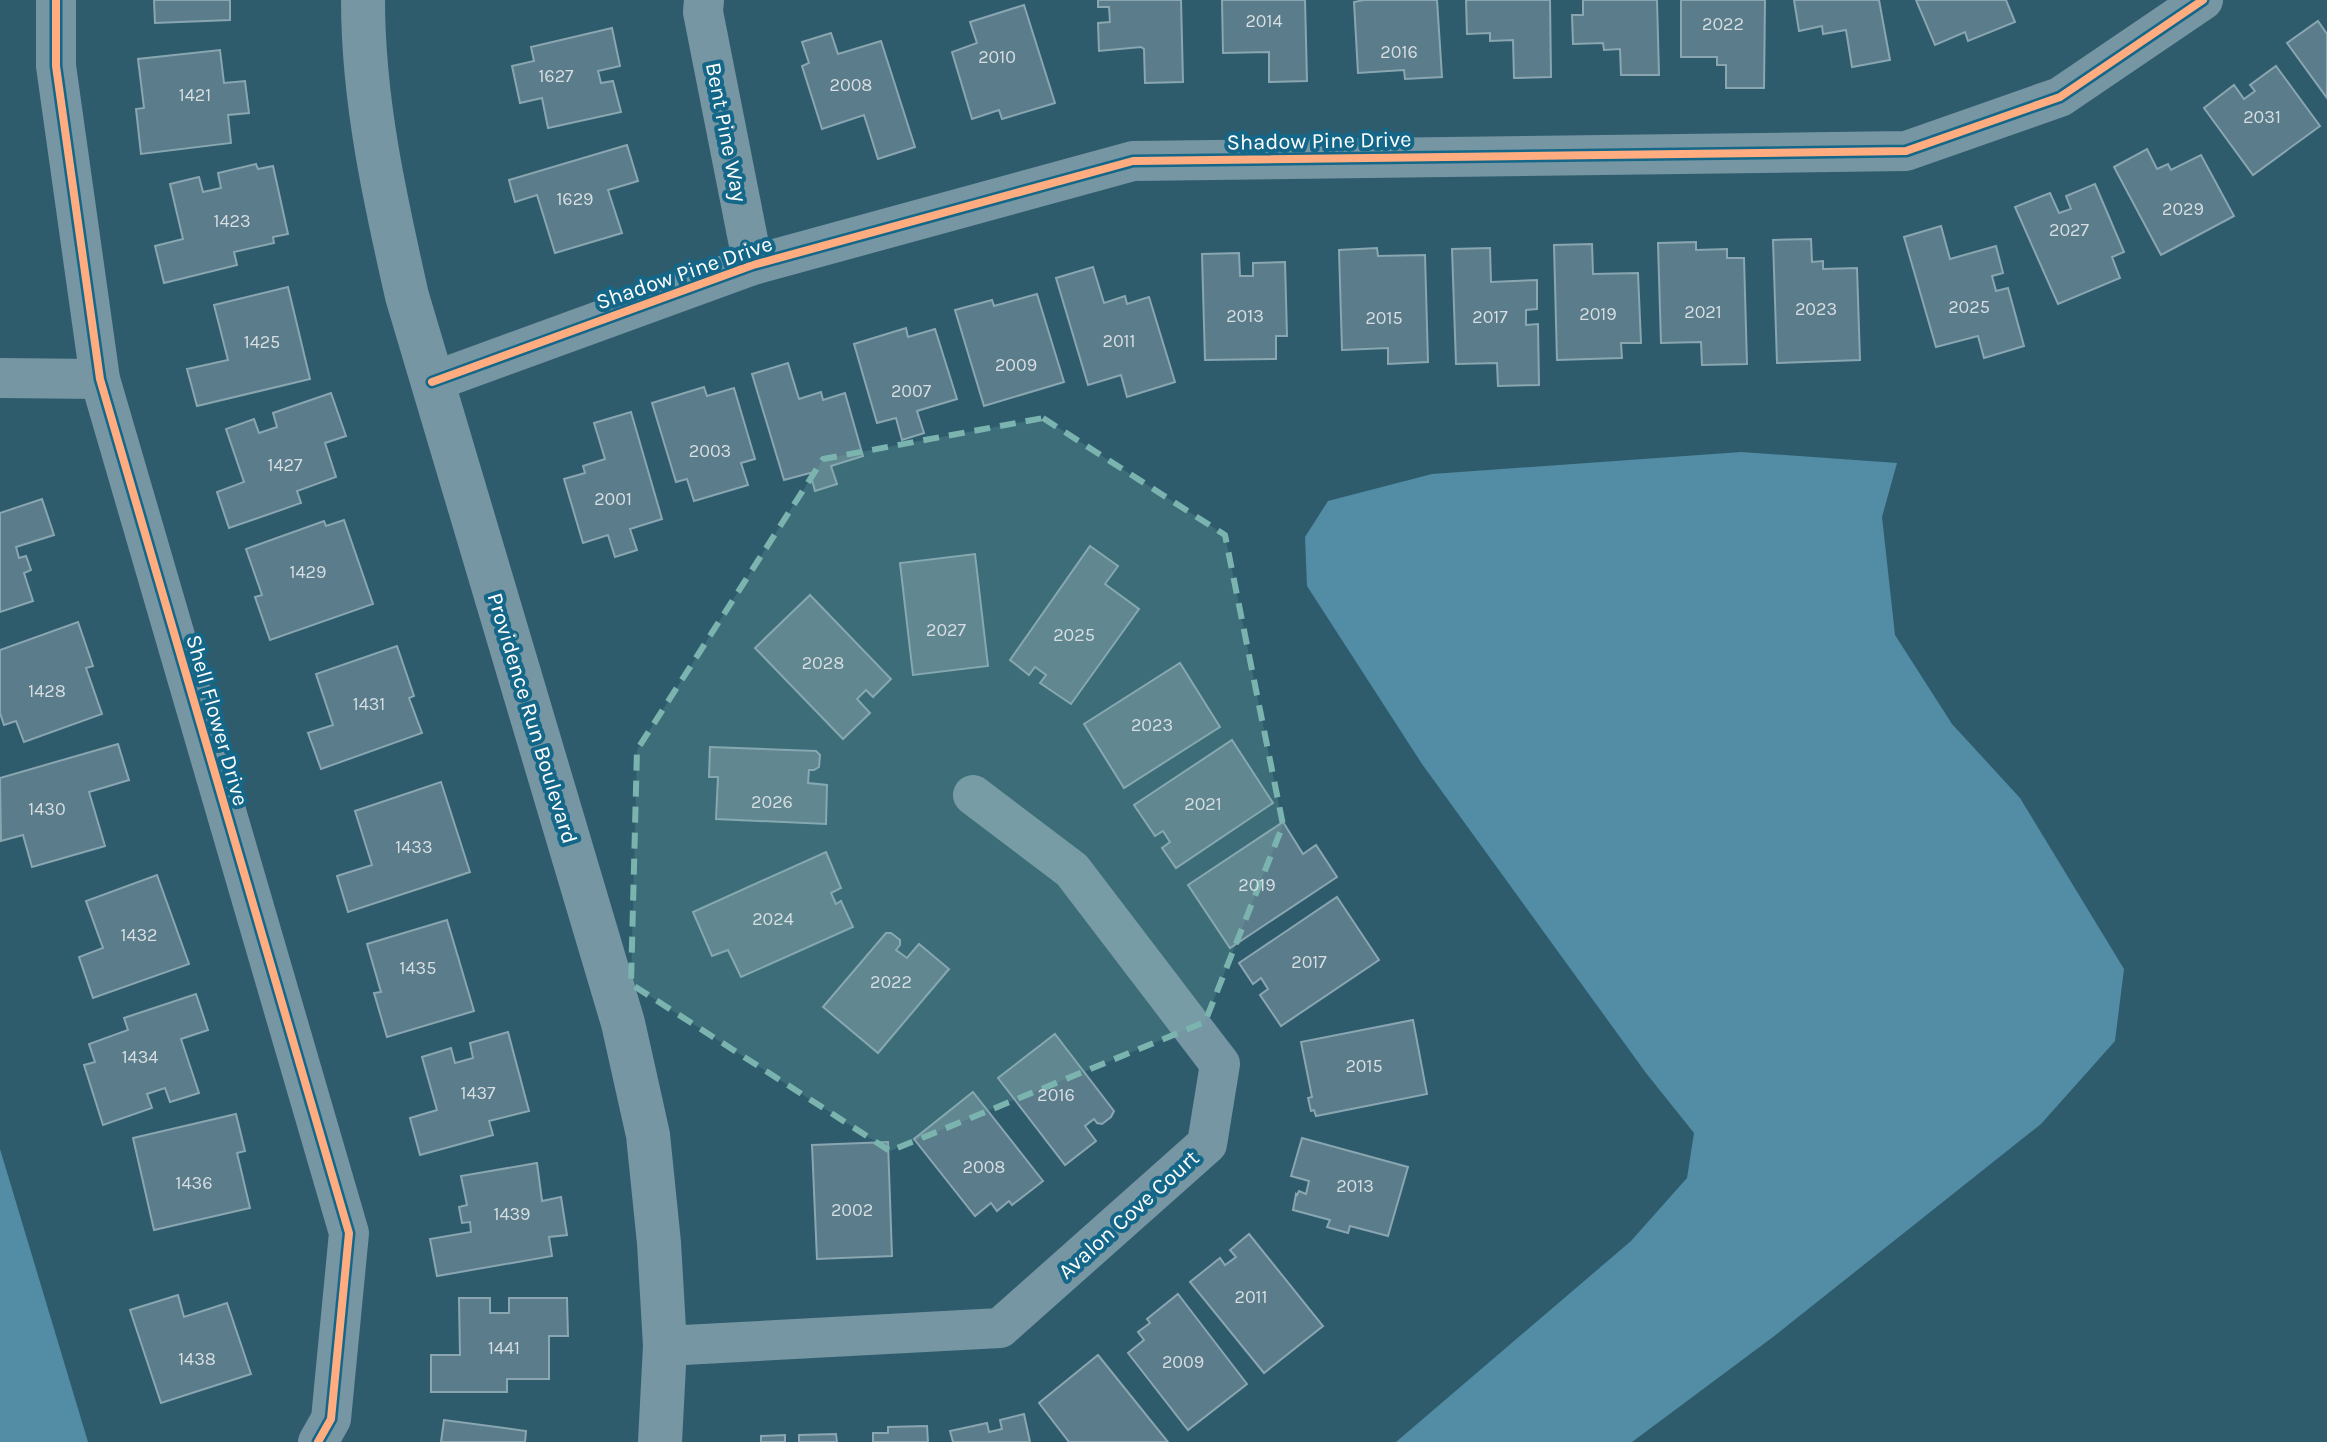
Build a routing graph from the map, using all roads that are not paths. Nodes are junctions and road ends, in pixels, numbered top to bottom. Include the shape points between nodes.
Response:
1 (56, 0) edge
2 (363, 0) edge
3 (704, 0) edge
4 (2203, 0) edge
5 (753, 265) junction
6 (0, 378) edge
7 (100, 379) junction
8 (432, 382) junction
9 (973, 795) dead end
10 (665, 1346) junction
11 (318, 1442) edge
12 (660, 1442) edge

1 - 7 street, Shell Flower Drive via 56,66
2 - 8 street, Providence Run Boulevard via 373,132 407,296
3 - 5 street, Bent Pine Way
4 - 5 street, Shadow Pine Drive via 2060,97 1906,151 1133,161
5 - 8 street, Shadow Pine Drive
6 - 7 street
7 - 11 street, Shell Flower Drive via 349,1233 331,1419
8 - 10 street, Providence Run Boulevard via 623,1023 648,1135
9 - 10 street, Avalon Cove Court via 1072,870 1220,1064 1207,1144 1000,1328
10 - 12 street, Providence Run Boulevard

